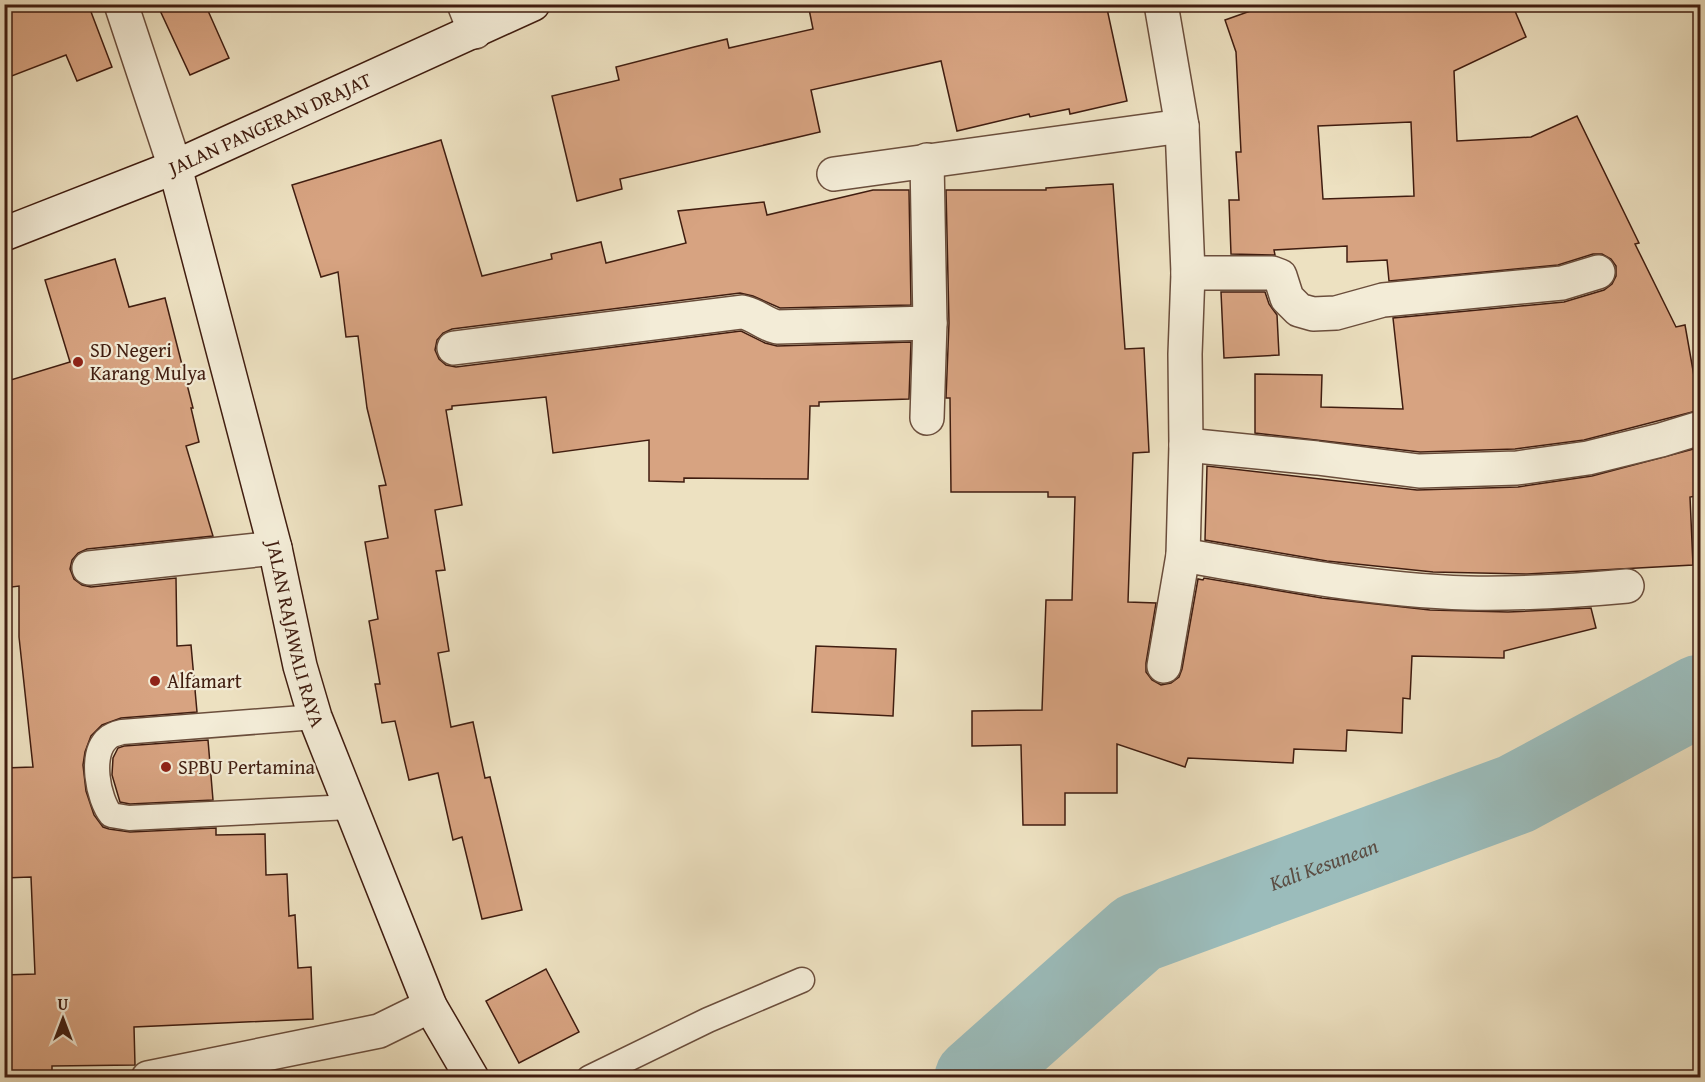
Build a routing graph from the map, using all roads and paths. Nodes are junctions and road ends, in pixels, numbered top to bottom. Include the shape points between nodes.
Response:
1 (121, 4) edge
2 (532, 4) edge
3 (1161, 4) edge
4 (470, 18) edge
5 (1182, 126) junction
6 (927, 160) junction
7 (176, 167) junction
8 (834, 174) dead end
9 (4, 234) edge
10 (1598, 272) dead end
11 (1188, 273) junction
12 (930, 323) junction
13 (454, 348) dead end
14 (927, 418) dead end
15 (1701, 428) edge
16 (1186, 445) junction
17 (275, 548) junction
18 (1183, 555) junction
19 (89, 568) dead end
20 (1627, 586) dead end
21 (1164, 666) dead end
22 (315, 717) junction
23 (350, 807) junction
24 (802, 980) dead end
25 (430, 1006) junction
26 (148, 1077) edge
27 (472, 1077) edge
28 (589, 1077) edge

1 - 7 street, JALAN RAJAWALI RAYA
2 - 4 street, JALAN PANGERAN DRAJAT
3 - 5 street
4 - 7 street, JALAN PANGERAN DRAJAT
5 - 6 street
5 - 11 street
6 - 8 street
6 - 12 street
7 - 9 street, JALAN PANGERAN DRAJAT
7 - 17 street, JALAN RAJAWALI RAYA
10 - 11 street via 1563,283 1383,300 1336,313 1313,314 1299,310 1287,298 1280,276 1272,273
11 - 16 street
12 - 13 street via 777,327 742,312
12 - 14 street
15 - 16 street via 1588,458 1518,468 1419,471
16 - 18 street
17 - 19 street
17 - 22 street, JALAN RAJAWALI RAYA
18 - 20 street via 1369,585 1467,593
18 - 21 street
22 - 23 street, JALAN RAJAWALI RAYA
22 - 23 lane via 122,732 108,738 97,759 100,797 111,815 129,818
23 - 25 street, JALAN RAJAWALI RAYA
24 - 28 lane
25 - 26 street via 379,1031
25 - 27 street, JALAN RAJAWALI RAYA

